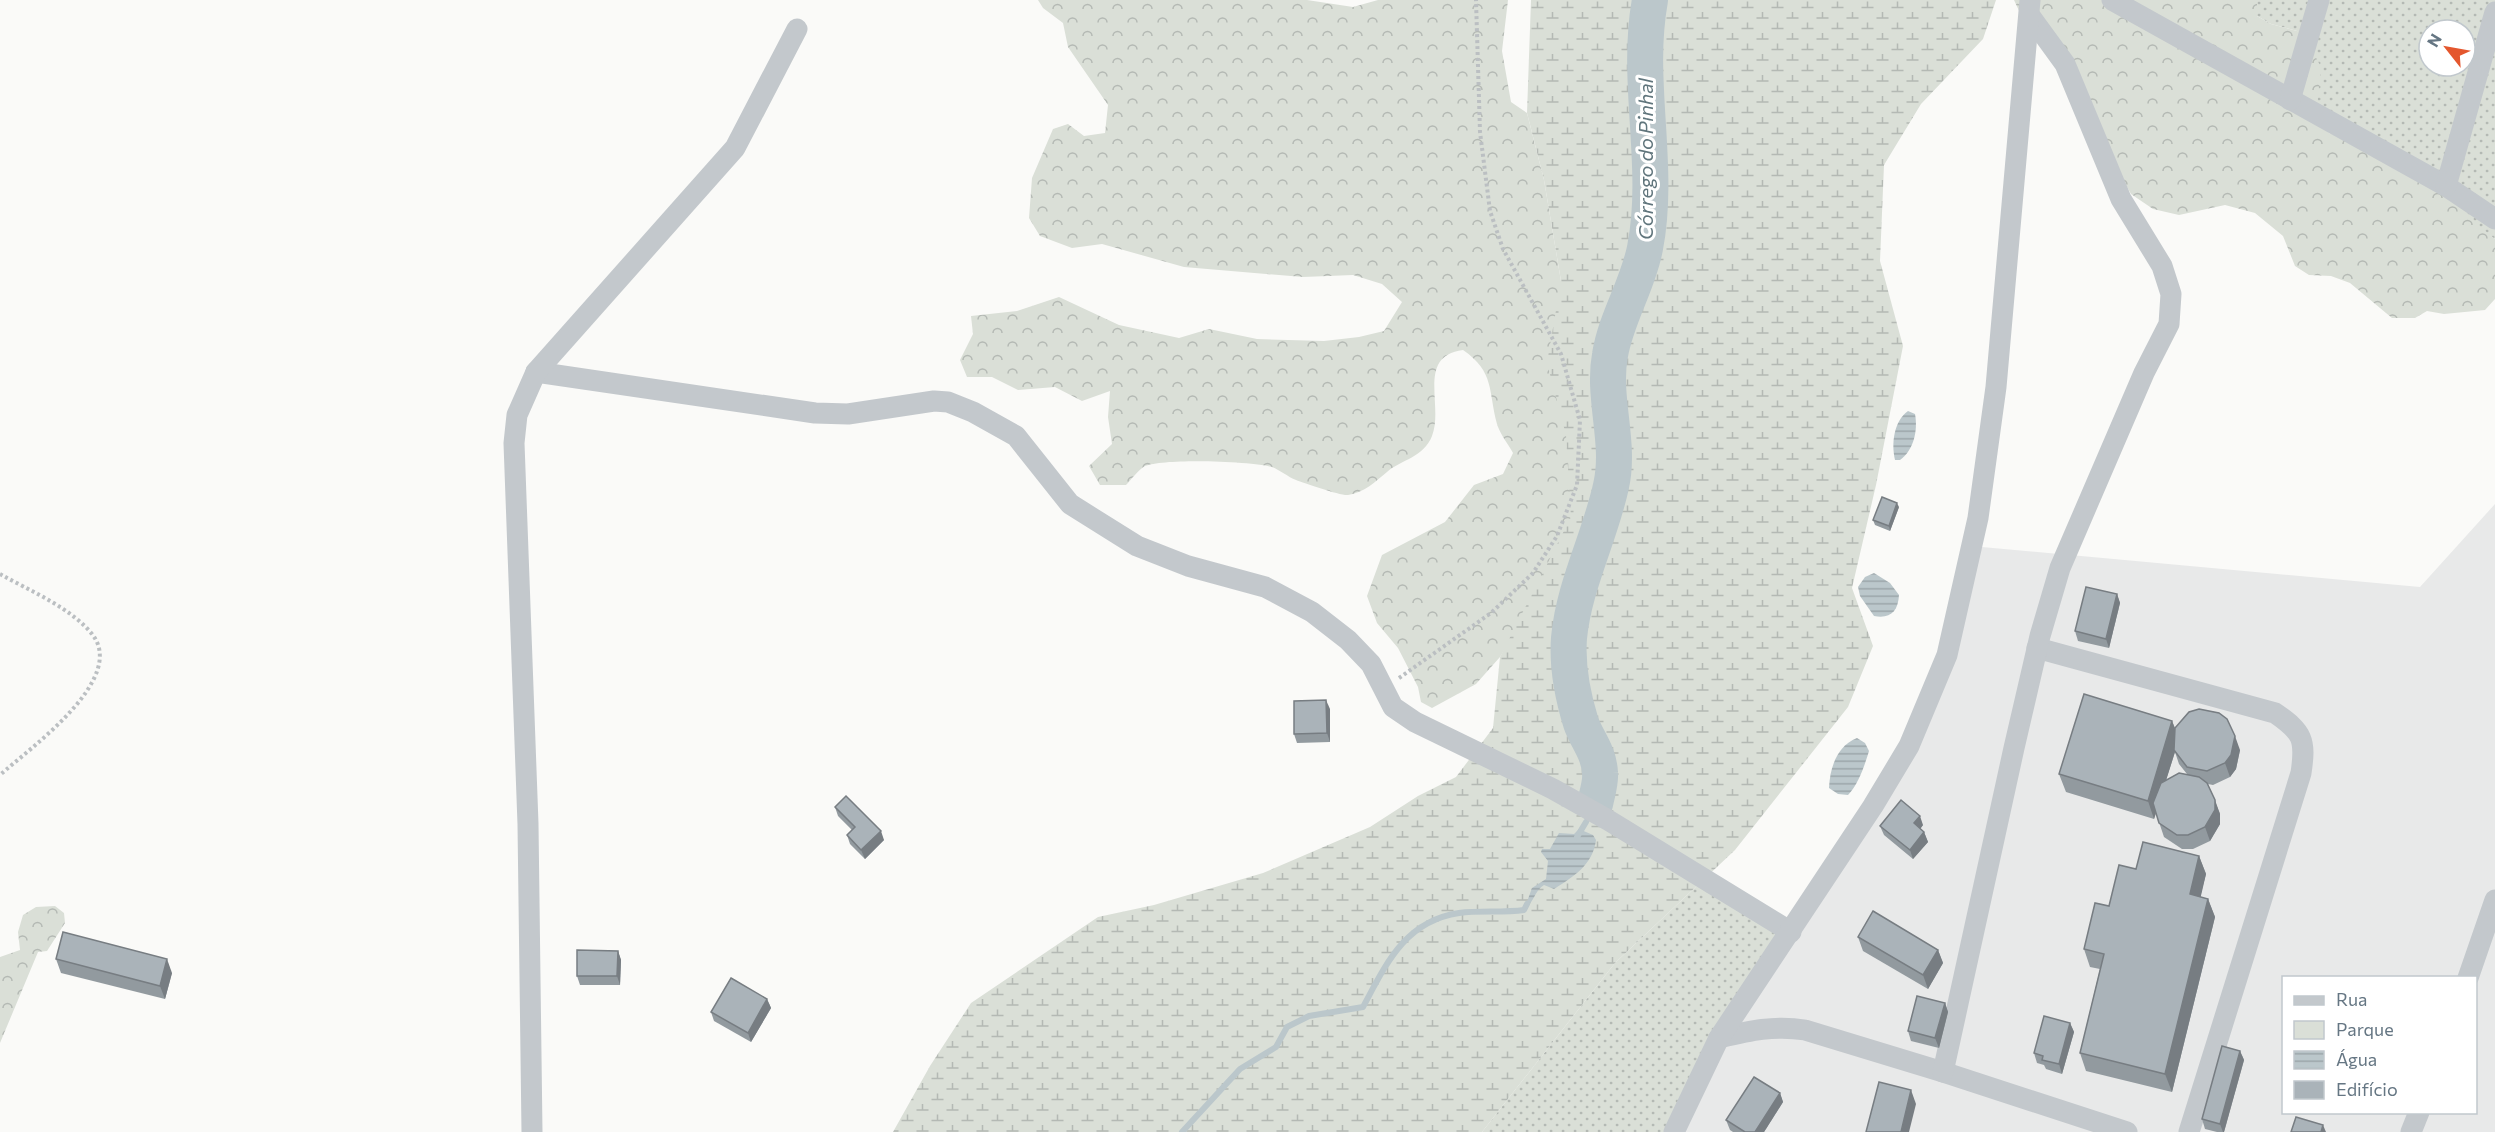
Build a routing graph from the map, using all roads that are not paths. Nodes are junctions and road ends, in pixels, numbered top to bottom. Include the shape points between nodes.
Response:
1 (2112, 0) edge
2 (2319, 0) edge
3 (2030, 8) edge
4 (2495, 12) edge
5 (797, 29) dead end
6 (2290, 100) junction
7 (2446, 186) junction
8 (2495, 219) edge
9 (536, 372) junction
10 (2037, 648) junction
11 (2495, 900) edge
12 (1791, 932) junction
13 (2469, 976) edge
14 (1719, 1038) junction
15 (1943, 1072) junction
16 (2419, 1114) edge
17 (532, 1132) edge
18 (1674, 1132) edge
19 (2127, 1132) edge
20 (2189, 1132) edge
21 (2411, 1132) edge

1 - 6 street
2 - 6 street
3 - 10 street via 2065,64 2121,199 2162,266 2171,294 2169,324 2060,568
3 - 12 street via 1988,454 1947,655 1909,746
4 - 7 street
5 - 9 street via 735,148
6 - 7 street
7 - 8 street
9 - 12 street via 822,414 934,401 974,412 1016,436 1070,504 1137,546 1188,566 1265,587 1312,612 1371,664 1393,707 1608,820
9 - 17 street via 517,415 514,443 528,824
10 - 15 street
10 - 20 street via 2275,713 2301,735 2305,749 2301,773
11 - 13 street
12 - 14 street
14 - 15 street via 1785,1027
14 - 18 street
15 - 19 street
16 - 21 street

